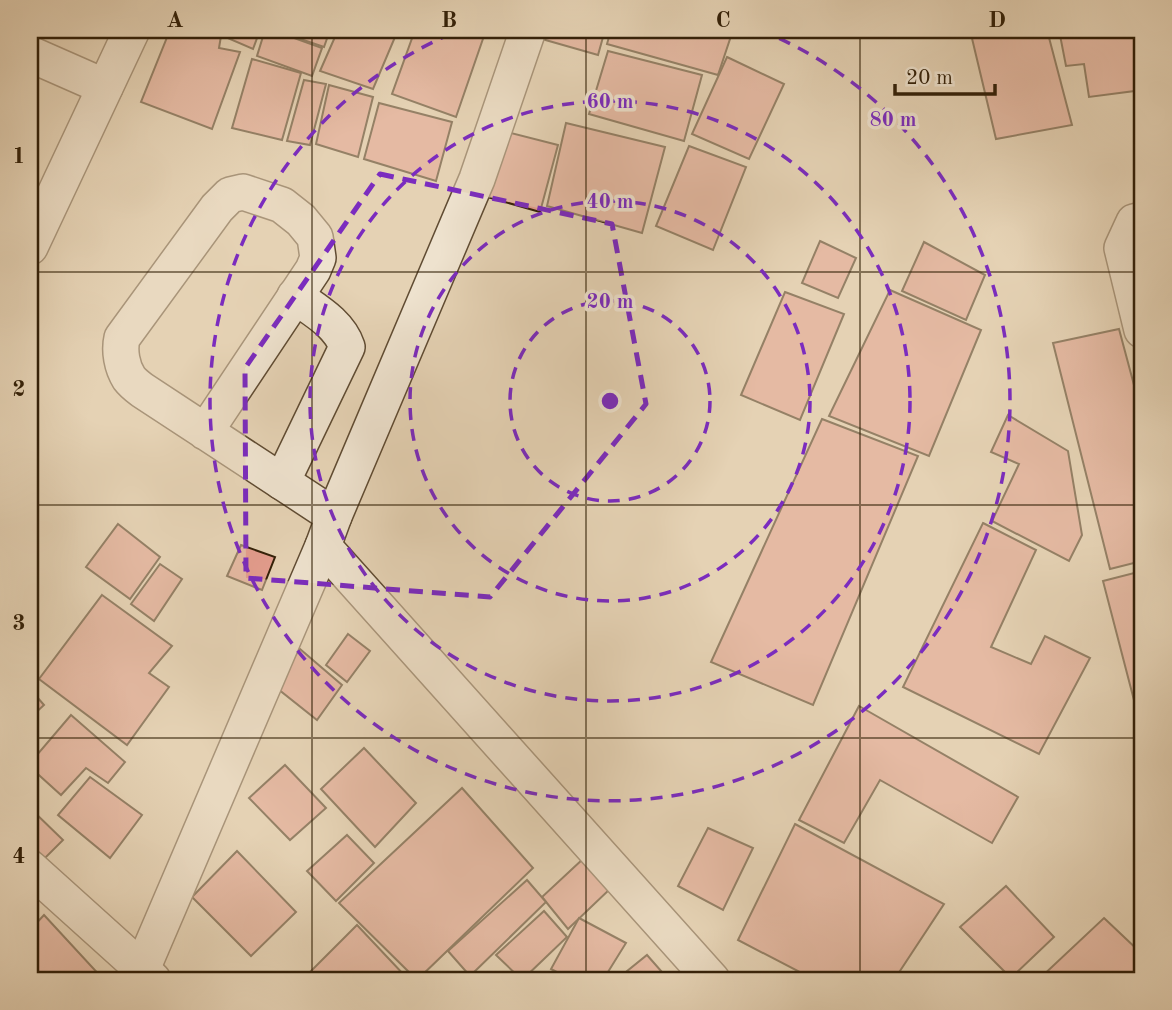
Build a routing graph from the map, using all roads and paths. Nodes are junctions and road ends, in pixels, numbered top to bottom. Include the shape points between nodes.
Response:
1 (132, 30) edge
2 (528, 30) edge
3 (30, 54) edge
4 (105, 87) junction
5 (1142, 220) edge
6 (30, 247) edge
7 (295, 296) junction
8 (1142, 330) edge
9 (205, 432) junction
10 (282, 482) junction
11 (329, 531) junction
12 (30, 868) edge
13 (148, 974) edge
14 (712, 980) edge

1 - 4 street
2 - 11 street via 477,179
3 - 4 street
4 - 6 street
5 - 8 street via 1134,222 1122,248
7 - 9 street
7 - 9 street via 318,258 315,237 282,205 243,192 230,195 122,338 120,348 130,379
7 - 10 street via 333,324 346,347
9 - 10 street
10 - 11 street
11 - 13 street
11 - 14 street
12 - 13 street

